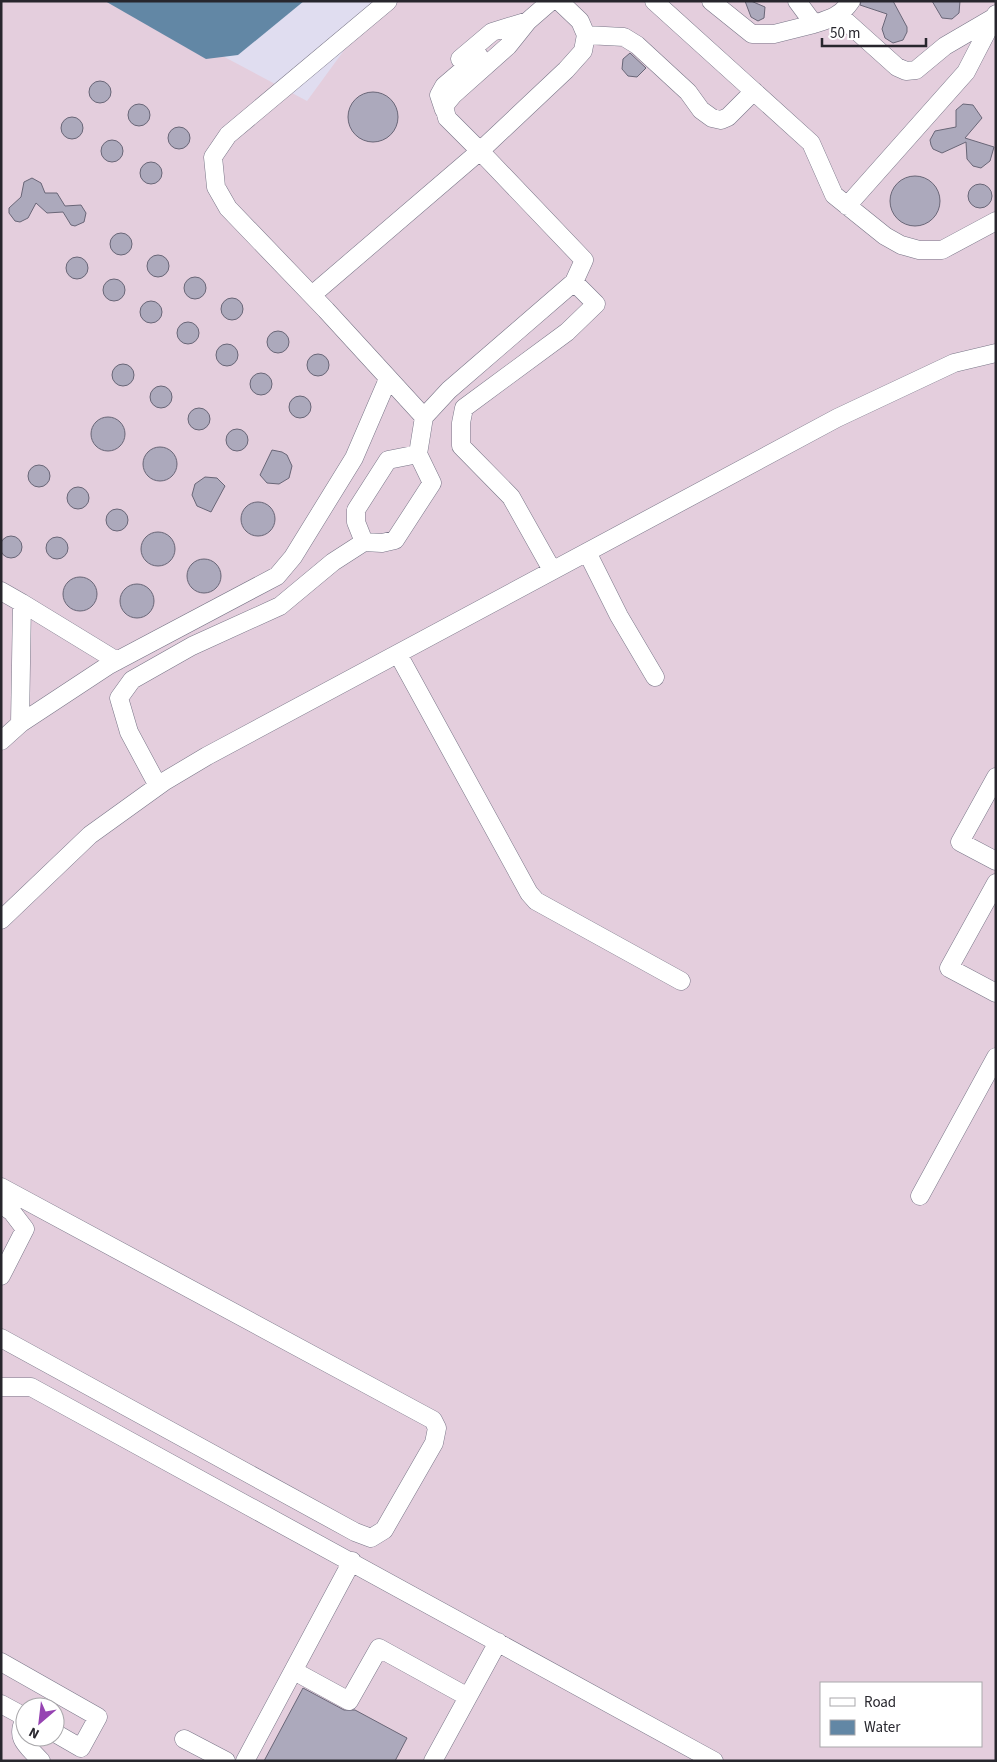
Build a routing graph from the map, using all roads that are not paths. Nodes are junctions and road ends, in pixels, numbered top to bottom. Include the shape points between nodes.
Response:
1 (388, 1) edge
2 (551, 1) edge
3 (559, 1) edge
4 (654, 1) edge
5 (711, 1) edge
6 (797, 1) edge
7 (851, 1) edge
8 (839, 15) junction
9 (995, 15) edge
10 (528, 21) junction
11 (814, 24) junction
12 (586, 35) junction
13 (754, 91) junction
14 (451, 122) junction
15 (480, 151) junction
16 (847, 206) junction
17 (996, 221) edge
18 (574, 282) junction
19 (312, 295) junction
20 (996, 353) edge
21 (388, 379) junction
22 (424, 417) junction
23 (418, 454) junction
24 (364, 542) junction
25 (587, 552) junction
26 (552, 570) junction
27 (1, 591) edge
28 (22, 604) junction
29 (398, 654) junction
30 (117, 661) junction
31 (654, 677) dead end
32 (20, 724) junction
33 (1, 741) edge
34 (996, 778) edge
35 (158, 786) junction
36 (996, 861) edge
37 (996, 883) edge
38 (1, 920) edge
39 (681, 981) dead end
40 (996, 993) edge
41 (996, 1056) edge
42 (1, 1187) edge
43 (920, 1196) dead end
44 (1, 1204) edge
45 (1, 1276) edge
46 (1, 1338) edge
47 (1, 1387) edge
48 (352, 1561) junction
49 (498, 1642) junction
50 (1, 1662) edge
51 (294, 1671) junction
52 (468, 1696) junction
53 (1, 1704) edge
54 (15, 1712) edge
55 (184, 1739) dead end
56 (65, 1743) edge
57 (29, 1747) edge
58 (77, 1754) edge
59 (41, 1761) edge
60 (226, 1761) edge
61 (245, 1761) edge
62 (433, 1761) edge
63 (714, 1761) edge

1 - 19 street via 228,135 213,157 216,188 228,208
2 - 10 street
3 - 12 street via 580,21
4 - 13 street
5 - 11 street via 752,34 774,34
6 - 11 street
7 - 8 street
8 - 9 street via 897,67 906,71 916,70 945,46
8 - 11 street
9 - 16 street via 966,72
10 - 14 street via 508,46 444,106
10 - 14 street via 500,38 444,86 439,95
12 - 13 street via 624,37 637,45 712,118 728,118
12 - 15 street via 583,51 566,70
13 - 16 street via 811,143 834,196
14 - 15 street
15 - 18 street via 584,260
15 - 19 street
16 - 17 street via 885,236 901,245 926,251 942,250
18 - 22 street via 449,390
18 - 26 street via 596,304 567,332 464,408 461,423 461,446 511,497
19 - 21 street
20 - 25 street via 954,363 837,418
21 - 22 street
21 - 30 street via 354,458 294,557 277,576
22 - 23 street
23 - 24 street via 388,460 356,510 356,522
23 - 24 street via 432,483 416,510 395,540
24 - 35 street via 280,606 192,646 132,680 119,698 129,732
25 - 26 street
25 - 31 street via 618,616
26 - 29 street
27 - 28 street
28 - 30 street
28 - 32 street
29 - 35 street via 207,756
29 - 39 street via 529,893 536,901
30 - 32 street
32 - 33 street
34 - 36 street via 960,842
35 - 38 street via 90,835
37 - 40 street via 949,968
41 - 43 street
42 - 46 street via 432,1420 437,1428 434,1443 384,1530 371,1538
44 - 45 street via 25,1229
47 - 48 street via 31,1387
48 - 49 street
48 - 51 street
49 - 52 street
49 - 63 street
50 - 58 street via 97,1714 98,1719
51 - 52 street via 349,1701 378,1648
51 - 61 street
52 - 62 street
53 - 54 street
55 - 60 street
56 - 58 street
57 - 59 street

